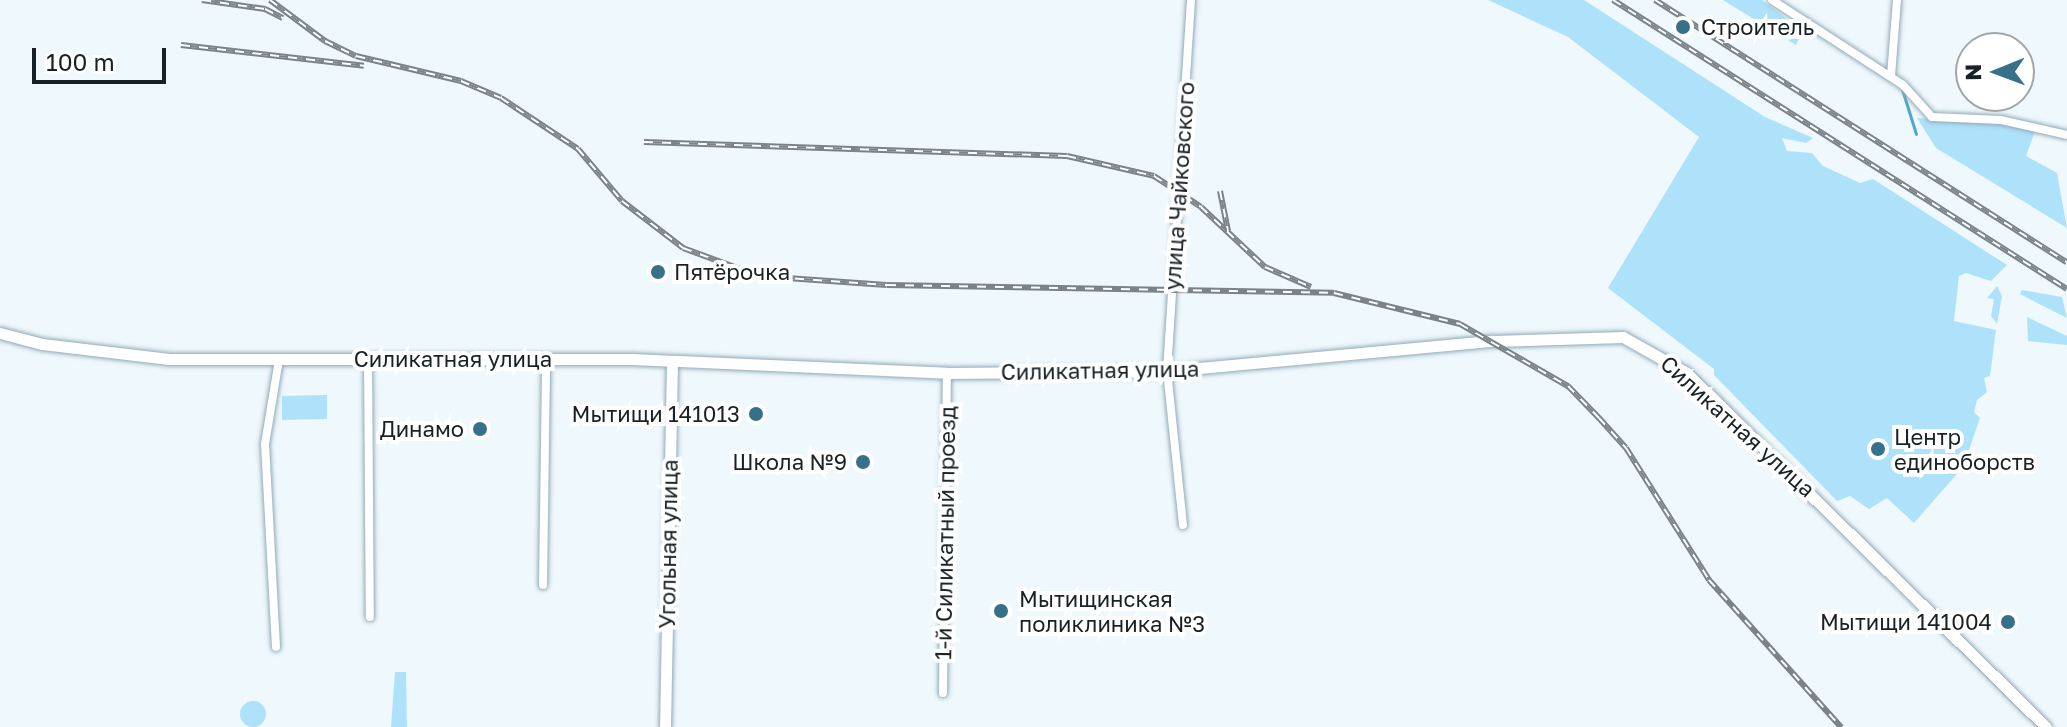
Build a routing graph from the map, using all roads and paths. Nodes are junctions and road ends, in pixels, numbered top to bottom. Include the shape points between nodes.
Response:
1 (1191, 0) edge
2 (1772, 0) edge
3 (1897, 0) edge
4 (1891, 76) junction
5 (2067, 135) edge
6 (0, 333) edge
7 (368, 358) junction
8 (279, 359) junction
9 (546, 360) junction
10 (672, 361) junction
11 (1167, 371) junction
12 (947, 373) junction
13 (1183, 525) dead end
14 (543, 585) dead end
15 (370, 617) dead end
16 (276, 647) dead end
17 (943, 693) dead end
18 (665, 727) edge
19 (2046, 727) edge

1 - 11 street, улица Чайковского
2 - 4 street
3 - 4 street
4 - 5 street via 1932,117 2001,120
6 - 8 street, Силикатная улица via 42,344 169,359
7 - 8 street, Силикатная улица
7 - 9 street, Силикатная улица
7 - 15 street
8 - 16 street via 265,444
9 - 10 street, Силикатная улица
9 - 14 street
10 - 12 street, Силикатная улица
10 - 18 street, Угольная улица
11 - 12 street, Силикатная улица
11 - 13 street, улица Чайковского
11 - 19 street, Силикатная улица via 1537,338 1605,335 1637,342 1687,373
12 - 17 street, 1-й Силикатный проезд

